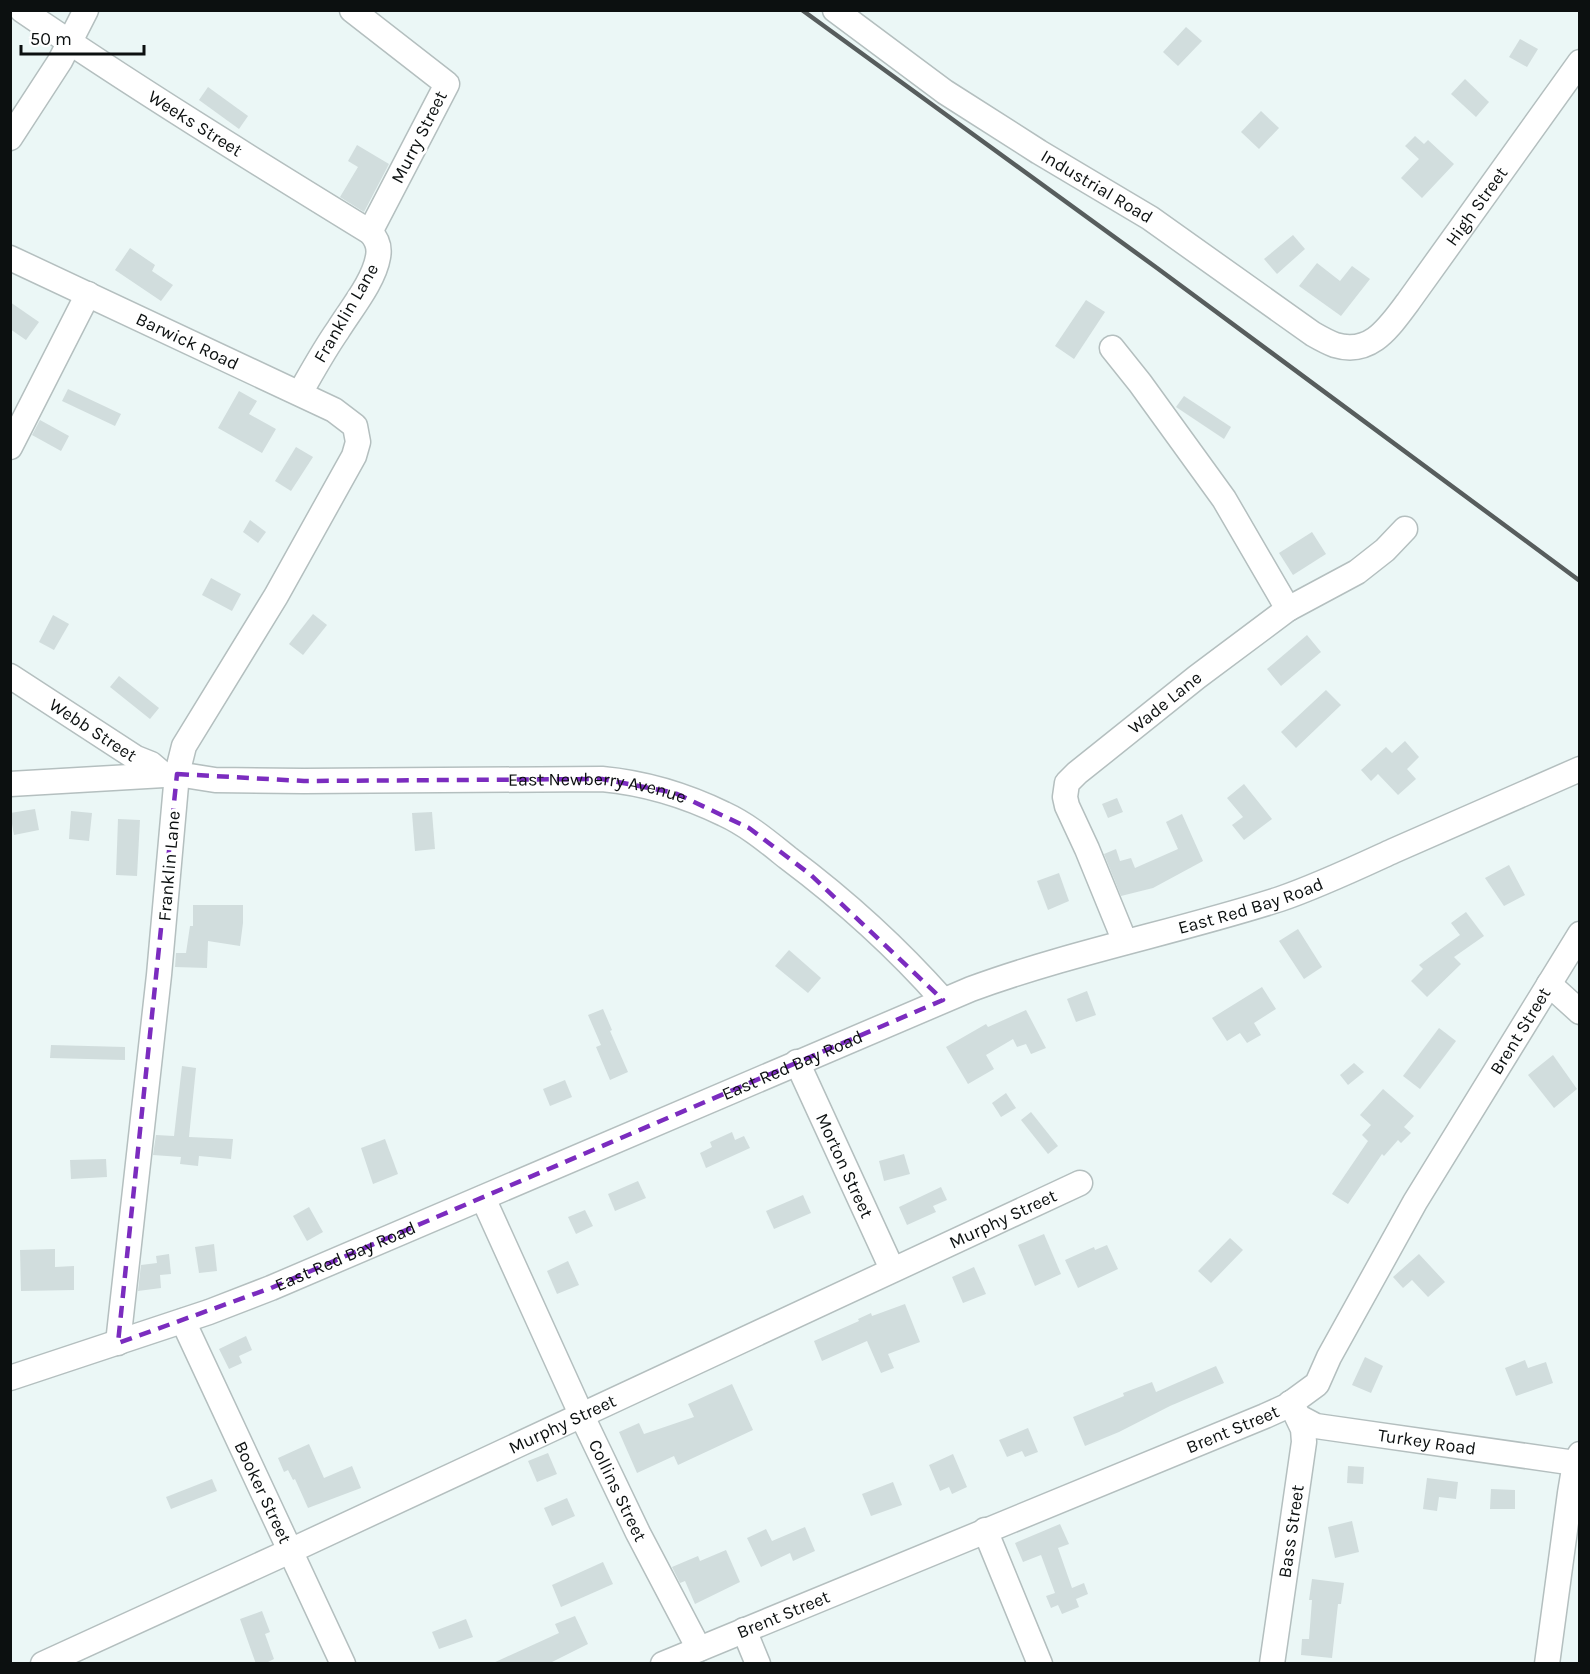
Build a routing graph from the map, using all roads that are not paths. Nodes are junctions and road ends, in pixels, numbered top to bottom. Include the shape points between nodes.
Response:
1 (22, 10) edge
2 (86, 10) edge
3 (352, 10) edge
4 (835, 10) edge
5 (69, 43) junction
6 (1580, 62) edge
7 (10, 138) edge
8 (370, 232) junction
9 (10, 258) edge
10 (88, 294) junction
11 (1365, 345) joint
12 (1112, 348) dead end
13 (300, 393) junction
14 (357, 434) joint
15 (10, 447) edge
16 (1405, 529) dead end
17 (1288, 609) junction
18 (10, 676) edge
19 (1580, 769) edge
20 (171, 774) junction
21 (10, 784) edge
22 (1580, 934) edge
23 (1125, 942) junction
24 (1549, 984) junction
25 (943, 1000) junction
26 (1580, 1012) edge
27 (797, 1062) junction
28 (1080, 1183) dead end
29 (483, 1198) junction
30 (892, 1269) junction
31 (183, 1320) junction
32 (118, 1343) junction
33 (10, 1378) edge
34 (1290, 1403) junction
35 (580, 1414) junction
36 (1577, 1458) edge
37 (986, 1530) junction
38 (290, 1551) junction
39 (744, 1630) junction
40 (699, 1649) junction
41 (43, 1664) edge
42 (343, 1664) edge
43 (663, 1664) edge
44 (758, 1664) edge
45 (1040, 1664) edge
46 (1272, 1664) edge
47 (1547, 1664) edge

1 - 5 street, Weeks Street
2 - 5 street
3 - 8 street, Murry Street via 447,84
4 - 11 street, Industrial Road via 945,92 1150,219 1313,334 1347,348
5 - 7 street
5 - 8 street, Weeks Street
6 - 11 street, High Street via 1408,302 1384,333
8 - 13 street, Franklin Lane via 378,242 379,254 368,282
9 - 10 street, Barwick Road
10 - 13 street, Barwick Road
10 - 15 street
12 - 17 street via 1224,499
13 - 14 street, Barwick Road via 350,421
14 - 20 street, Franklin Lane via 354,456 338,487
16 - 17 street, Wade Lane via 1357,572
17 - 23 street, Wade Lane via 1067,783 1067,806
18 - 20 street, Webb Street via 136,758
19 - 23 street, East Red Bay Road via 1281,898
20 - 21 street, East Newberry Avenue
20 - 25 street, East Newberry Avenue via 214,780 602,779 675,793 748,828 811,875 916,970
20 - 32 street, Franklin Lane via 159,975
22 - 24 street, Brent Street
23 - 25 street, East Red Bay Road via 1010,974
24 - 26 street
24 - 34 street, Brent Street via 1415,1202 1317,1384
25 - 27 street, East Red Bay Road
27 - 29 street, East Red Bay Road
27 - 30 street, Morton Street
28 - 30 street, Murphy Street
29 - 31 street, East Red Bay Road via 271,1288
29 - 35 street, Collins Street
30 - 35 street, Murphy Street
31 - 32 street, East Red Bay Road
31 - 38 street, Booker Street
32 - 33 street, East Red Bay Road
34 - 36 street, Turkey Road via 1299,1417 1316,1426
34 - 37 street, Brent Street
34 - 46 street, Bass Street via 1303,1429 1304,1442
35 - 38 street, Murphy Street
35 - 40 street, Collins Street
36 - 47 street
37 - 39 street, Brent Street
37 - 45 street
38 - 41 street, Murphy Street
38 - 42 street, Booker Street
39 - 40 street, Brent Street
39 - 44 street
40 - 43 street, Brent Street

